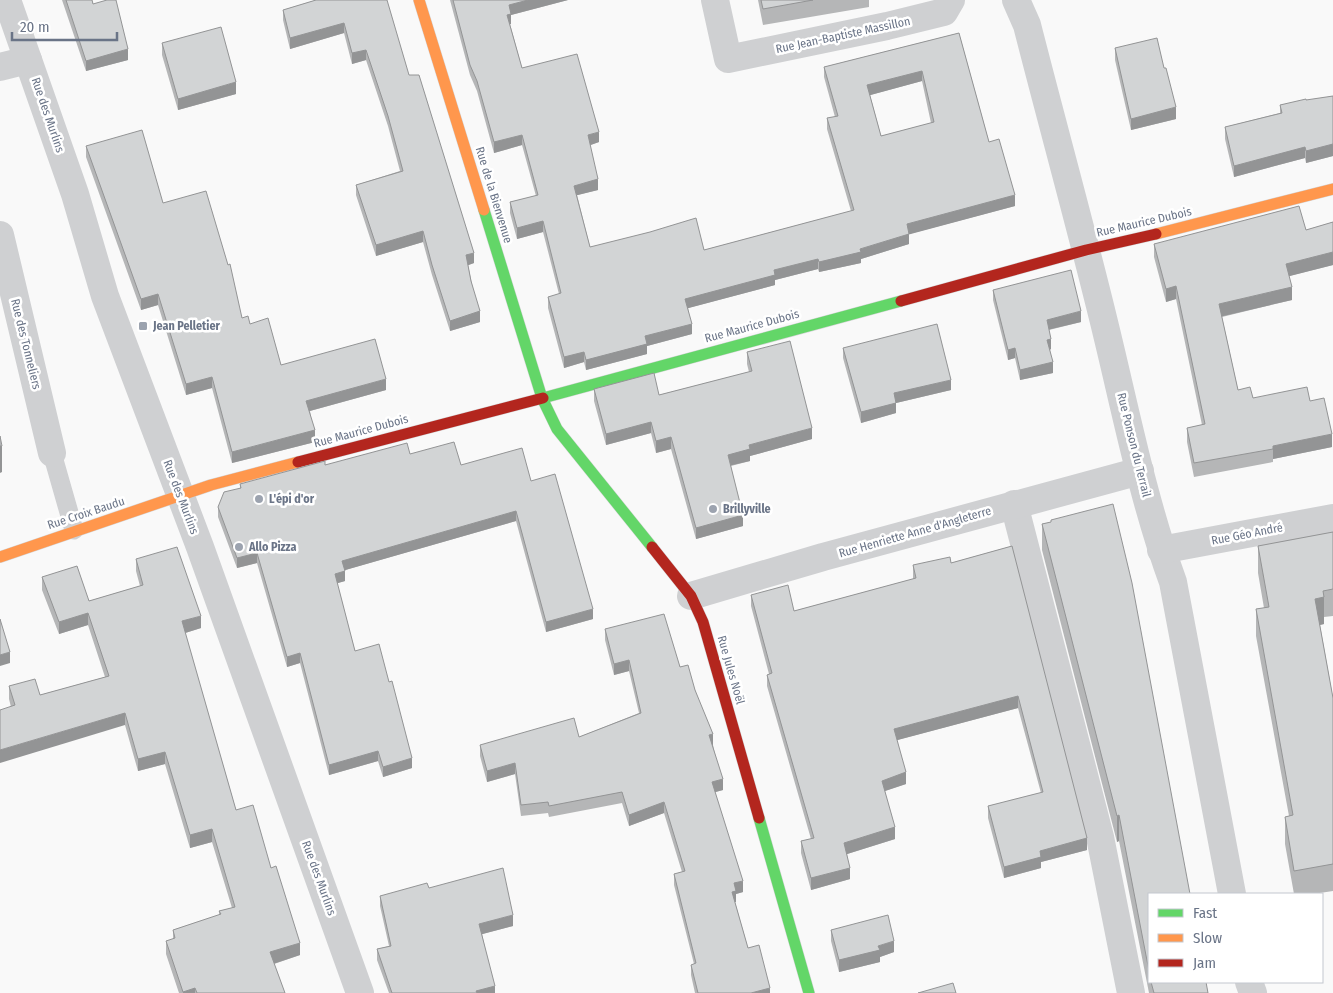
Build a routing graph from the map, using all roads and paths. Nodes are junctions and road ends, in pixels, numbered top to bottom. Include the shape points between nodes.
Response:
1 (7, 0) edge
2 (420, 0) edge
3 (715, 0) edge
4 (951, 0) edge
5 (1016, 0) edge
6 (28, 60) junction
7 (0, 67) edge
8 (1333, 189) edge
9 (0, 235) edge
10 (1086, 250) junction
11 (542, 398) junction
12 (52, 453) joint
13 (1140, 471) junction
14 (181, 496) junction
15 (1014, 504) junction
16 (1333, 518) edge
17 (74, 530) junction
18 (1161, 550) junction
19 (0, 557) edge
20 (691, 596) junction
21 (1232, 893) edge
22 (360, 993) edge
23 (809, 993) edge
24 (1131, 993) edge

1 - 6 street, Rue des Murlins
2 - 11 street, Rue de la Bienvenue
3 - 4 street, Rue Jean-Baptiste Massillon via 728,58 944,12
5 - 10 street, Rue Ponson du Terrail via 1027,25
6 - 7 street
6 - 14 street, Rue des Murlins via 75,194 105,296
8 - 10 street, Rue Maurice Dubois
9 - 12 street, Rue des Tonneliers
10 - 11 street, Rue Maurice Dubois
10 - 13 street, Rue Ponson du Terrail
11 - 14 street, Rue Maurice Dubois via 211,485
11 - 20 street, Rue Jules Noël via 556,429
12 - 17 lane
13 - 15 street, Rue Henriette Anne d'Angleterre
13 - 18 street, Rue Ponson du Terrail
14 - 17 street, Rue Croix Baudu
14 - 22 street, Rue des Murlins
15 - 20 street, Rue Henriette Anne d'Angleterre
15 - 24 street via 1100,837
16 - 18 street, Rue Géo André
17 - 19 street, Rue Croix Baudu
18 - 21 street, Rue Ponson du Terrail via 1173,582
20 - 23 street, Rue Jules Noël via 703,622

